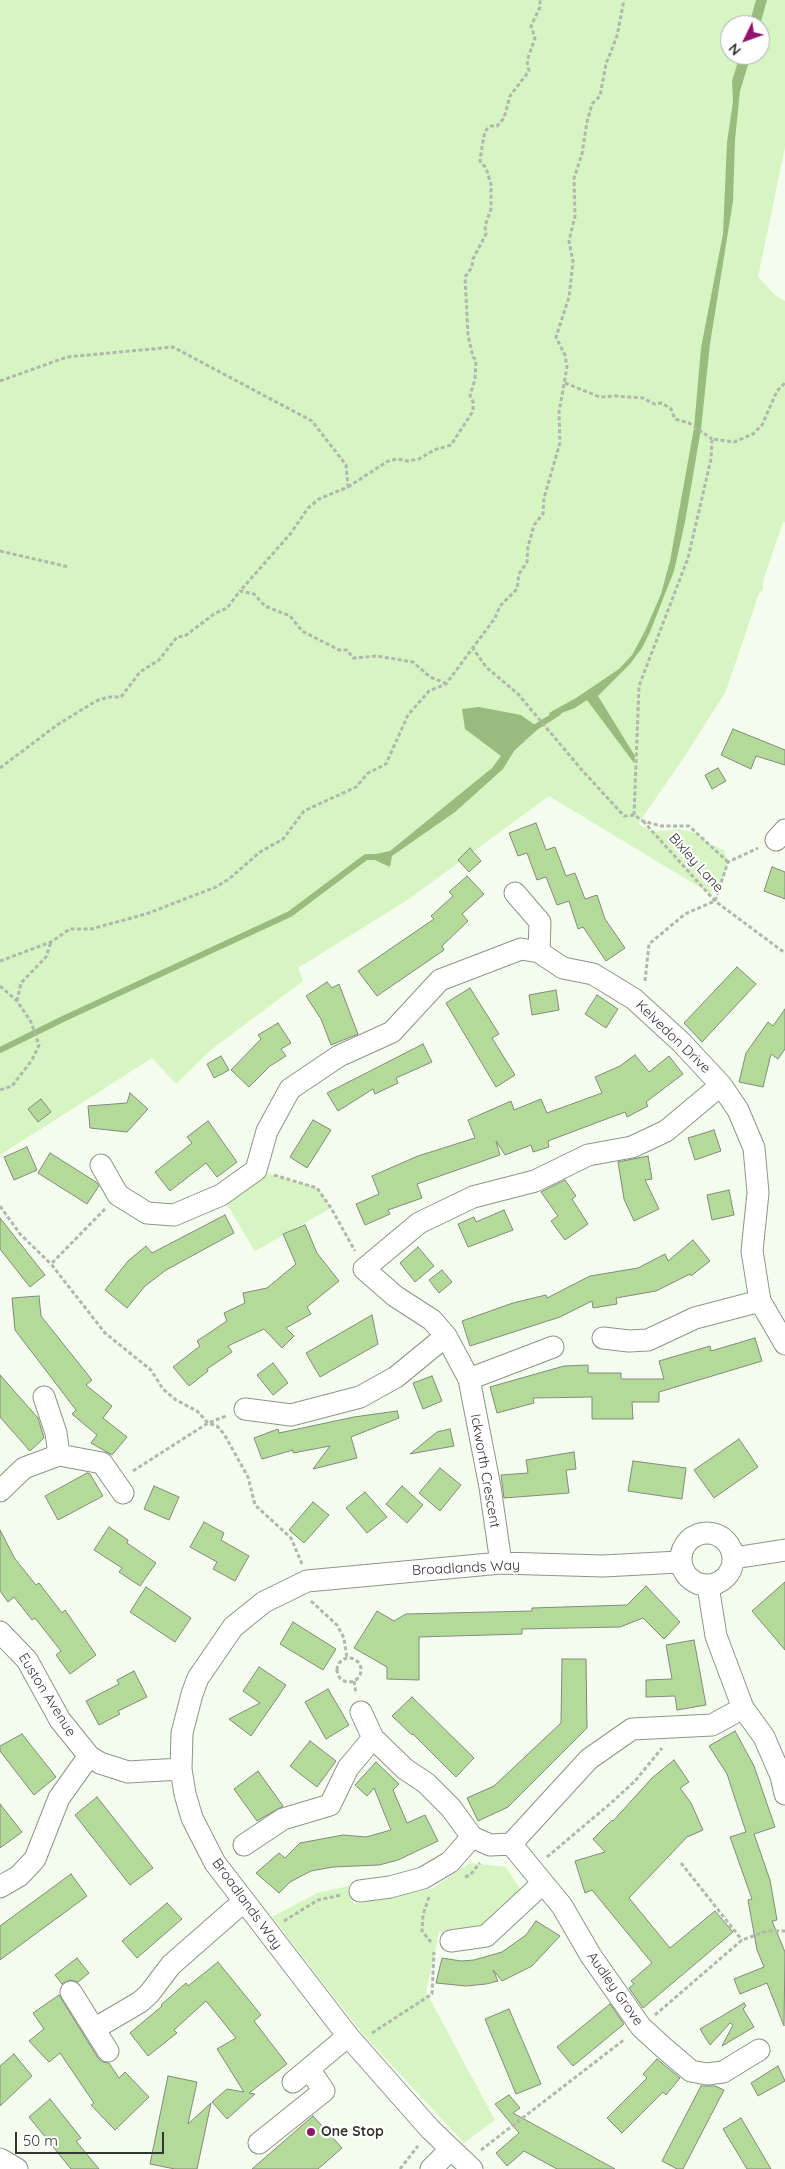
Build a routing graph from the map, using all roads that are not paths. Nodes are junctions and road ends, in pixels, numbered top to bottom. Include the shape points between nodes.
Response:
1 (515, 893) dead end
2 (539, 952) junction
3 (721, 1085) junction
4 (100, 1165) dead end
5 (760, 1302) junction
6 (446, 1336) junction
7 (603, 1338) dead end
8 (785, 1344) edge
9 (553, 1347) dead end
10 (469, 1379) junction
11 (44, 1397) dead end
12 (245, 1409) road end
13 (59, 1455) junction
14 (120, 1488) road end
15 (0, 1491) edge
16 (785, 1550) edge
17 (734, 1558) junction
18 (679, 1562) junction
19 (501, 1563) junction
20 (708, 1586) junction
21 (0, 1632) edge
22 (743, 1708) junction
23 (361, 1712) dead end
24 (373, 1738) junction
25 (89, 1756) junction
26 (181, 1769) junction
27 (785, 1794) edge
28 (481, 1841) junction
29 (511, 1844) junction
30 (244, 1845) dead end
31 (537, 1877) junction
32 (0, 1887) edge
33 (360, 1891) road end
34 (244, 1902) junction
35 (451, 1941) dead end
36 (71, 1992) dead end
37 (94, 2029) junction
38 (352, 2040) junction
39 (759, 2050) dead end
40 (108, 2051) dead end
41 (258, 2144) dead end
42 (0, 2160) edge
43 (463, 2160) edge
44 (17, 2169) edge
45 (431, 2169) edge

1 - 2 street via 540,922
2 - 3 street, Kelvedon Drive via 563,968 592,974 634,999
2 - 4 street via 521,949 440,980 392,1032 339,1056 290,1088 267,1131 256,1170 221,1195 174,1215 147,1213 118,1195
3 - 5 street, Kelvedon Drive via 738,1110 754,1148 758,1194 752,1251
3 - 6 street, Ickworth Crescent via 666,1130 632,1147 588,1155 535,1181 474,1197 420,1223 364,1269 395,1296 432,1320
5 - 7 street via 695,1318 648,1340
5 - 8 street, Kelvedon Drive
6 - 10 street, Ickworth Crescent
6 - 12 street via 396,1377 360,1396 291,1415
9 - 10 street
10 - 19 street, Ickworth Crescent
11 - 13 street via 56,1433
13 - 14 street via 102,1463
13 - 15 street via 24,1468
16 - 17 street
17 - 18 street via 724,1538 704,1533 686,1542
17 - 20 street via 727,1577
18 - 19 street, Broadlands Way via 603,1566
18 - 20 street via 690,1580
19 - 26 street, Broadlands Way via 307,1581 264,1602 234,1628 198,1678 182,1733
20 - 22 street via 716,1636
21 - 25 street, Euston Avenue via 27,1660 60,1720
22 - 27 street via 764,1737
22 - 29 street via 712,1725 632,1729 589,1759
23 - 24 street
24 - 28 street via 405,1769 426,1783
24 - 30 street via 348,1768 330,1805 283,1819
25 - 26 street, Euston Avenue via 128,1772
25 - 32 street via 59,1798 35,1859 19,1876
26 - 34 street, Broadlands Way via 192,1818 215,1863
28 - 29 street
28 - 33 street via 423,1878
29 - 31 street, Audley Grove
31 - 35 street via 486,1936
31 - 39 street, Audley Grove via 562,1906 591,1956 641,2027 691,2071 723,2072
34 - 37 street via 171,1965 140,2002
34 - 38 street, Broadlands Way
36 - 37 street
37 - 40 street
38 - 41 street via 300,2076 324,2091
38 - 43 street, Broadlands Way via 430,2129
42 - 44 street
43 - 45 street

